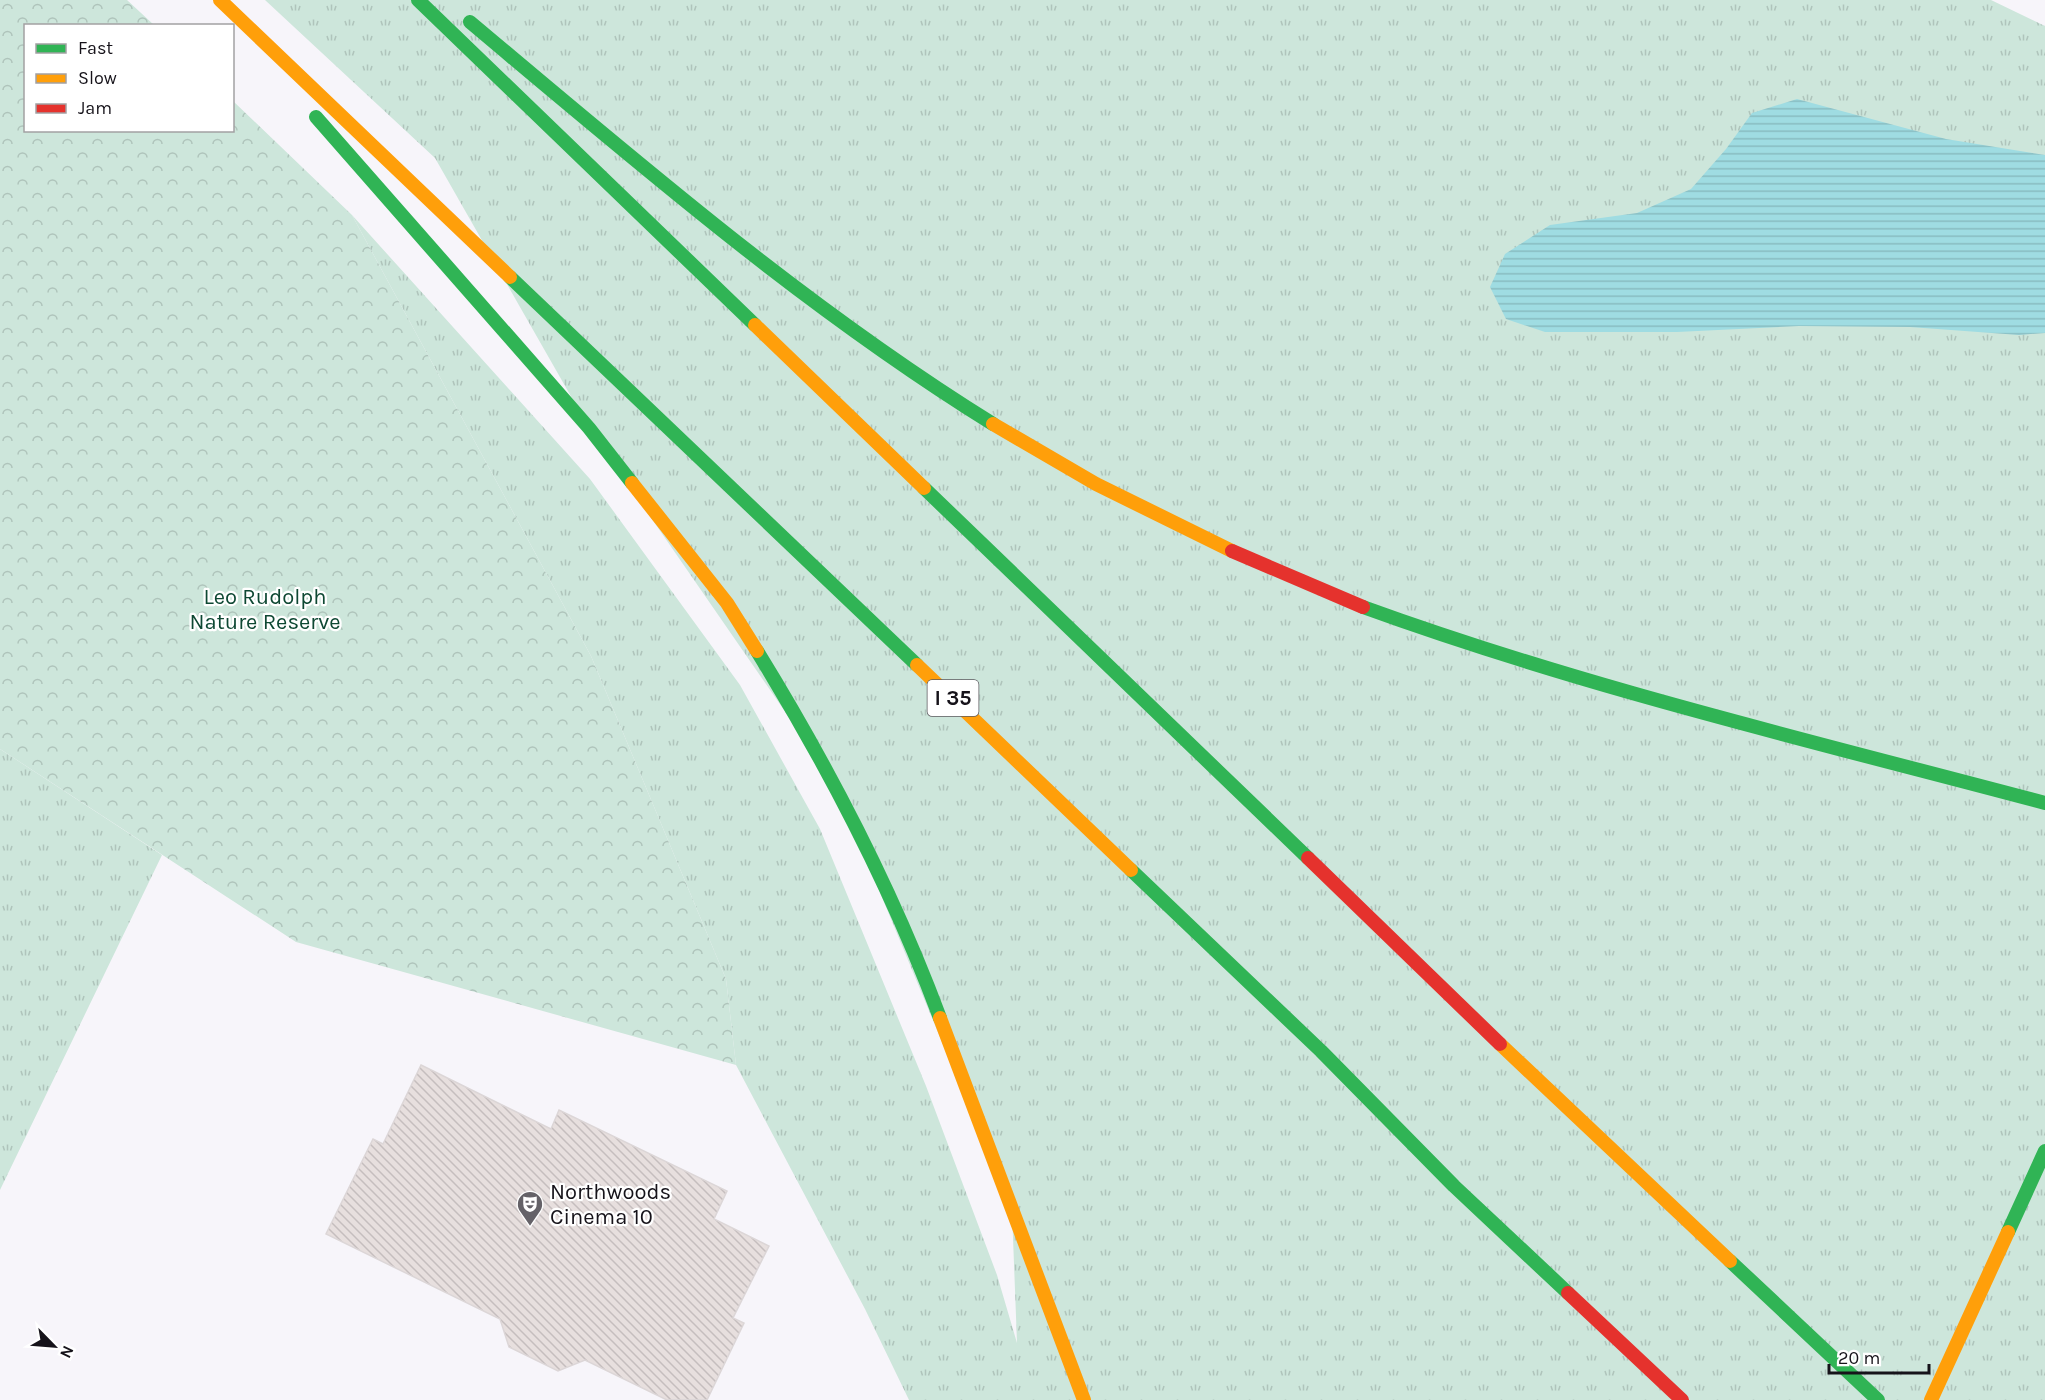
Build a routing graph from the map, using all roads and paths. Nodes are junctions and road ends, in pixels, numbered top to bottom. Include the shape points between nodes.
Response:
1 (214, 0) edge
2 (220, 0) edge
3 (418, 0) edge
4 (462, 15) dead end
5 (287, 84) dead end
6 (310, 110) dead end
7 (2045, 804) edge
8 (2045, 1150) edge
9 (1084, 1400) edge
10 (1682, 1400) edge
11 (1878, 1400) edge
12 (1931, 1400) edge

1 - 5 main road
2 - 10 main road, I 35 via 766,518 1321,1051 1454,1186
3 - 11 main road via 1518,1061
4 - 7 main road via 680,197 825,310 949,396 1053,460 1164,519 1380,614 1482,649 1682,708
6 - 9 main road via 589,428 727,603 786,699 835,784 883,880 931,993
8 - 12 main road

